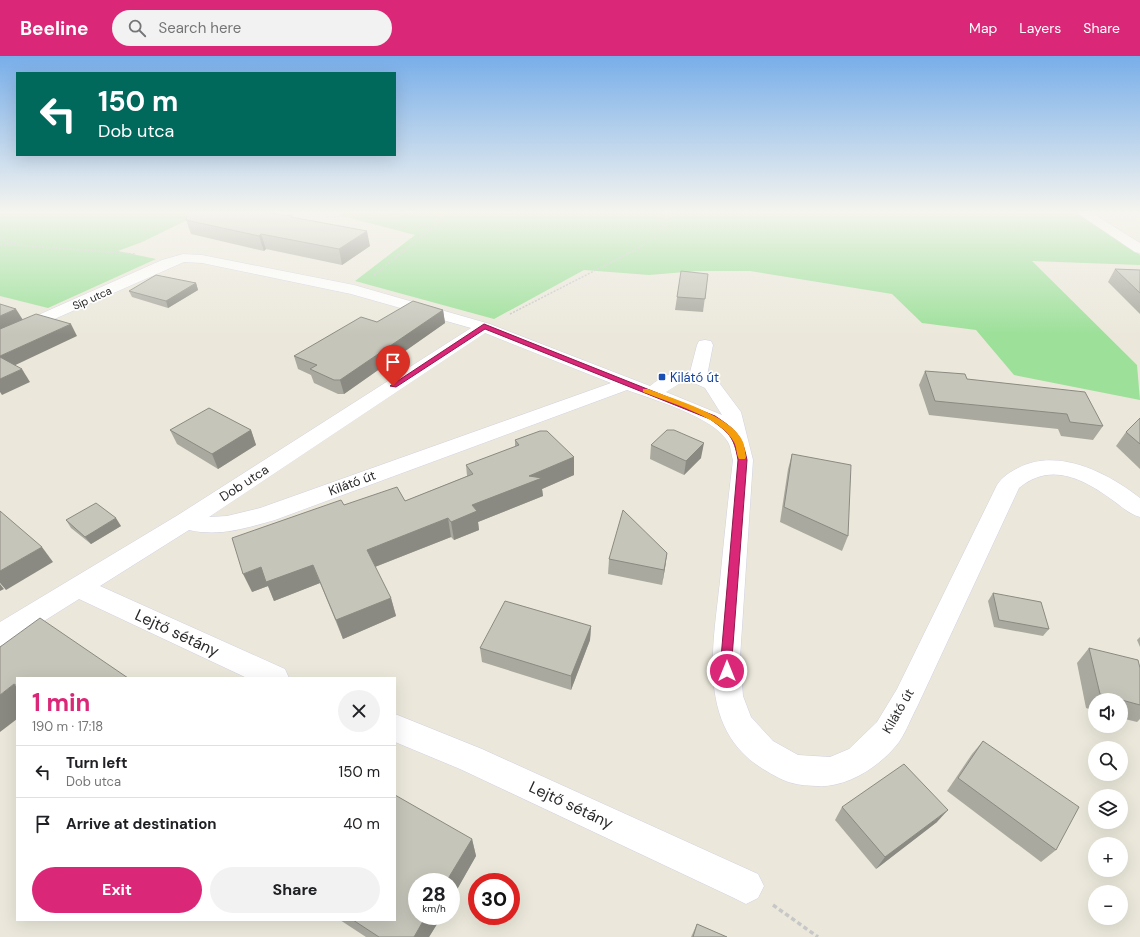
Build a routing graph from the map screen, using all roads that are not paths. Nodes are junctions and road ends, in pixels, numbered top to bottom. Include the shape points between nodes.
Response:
1 (484, 326) junction
2 (0, 338) edge
3 (705, 345) dead end
4 (698, 378) junction
5 (628, 383) junction
6 (653, 393) junction
7 (739, 442) junction
8 (1140, 509) edge
9 (186, 521) junction
10 (78, 587) junction
11 (0, 635) edge
12 (273, 677) edge
13 (396, 728) edge
14 (746, 886) road end

1 - 2 street, Síp utca via 354,290 218,261 183,258
1 - 5 street
1 - 9 street, Dob utca
3 - 4 street
4 - 6 street via 680,376
4 - 7 street, Kilátó út via 711,384 731,412
5 - 6 street
5 - 9 street, Kilátó út via 267,514 228,525 206,526
6 - 7 street via 713,417
7 - 8 street, Kilátó út via 743,460 726,658 729,696 740,725 762,751 794,770 830,772 860,760 888,732 907,698 1008,485 1020,475 1035,469 1071,471 1100,481
9 - 10 street, Dob utca
10 - 11 street, Dob utca
10 - 12 street, Lejtő sétány
13 - 14 street, Lejtő sétány via 471,759

